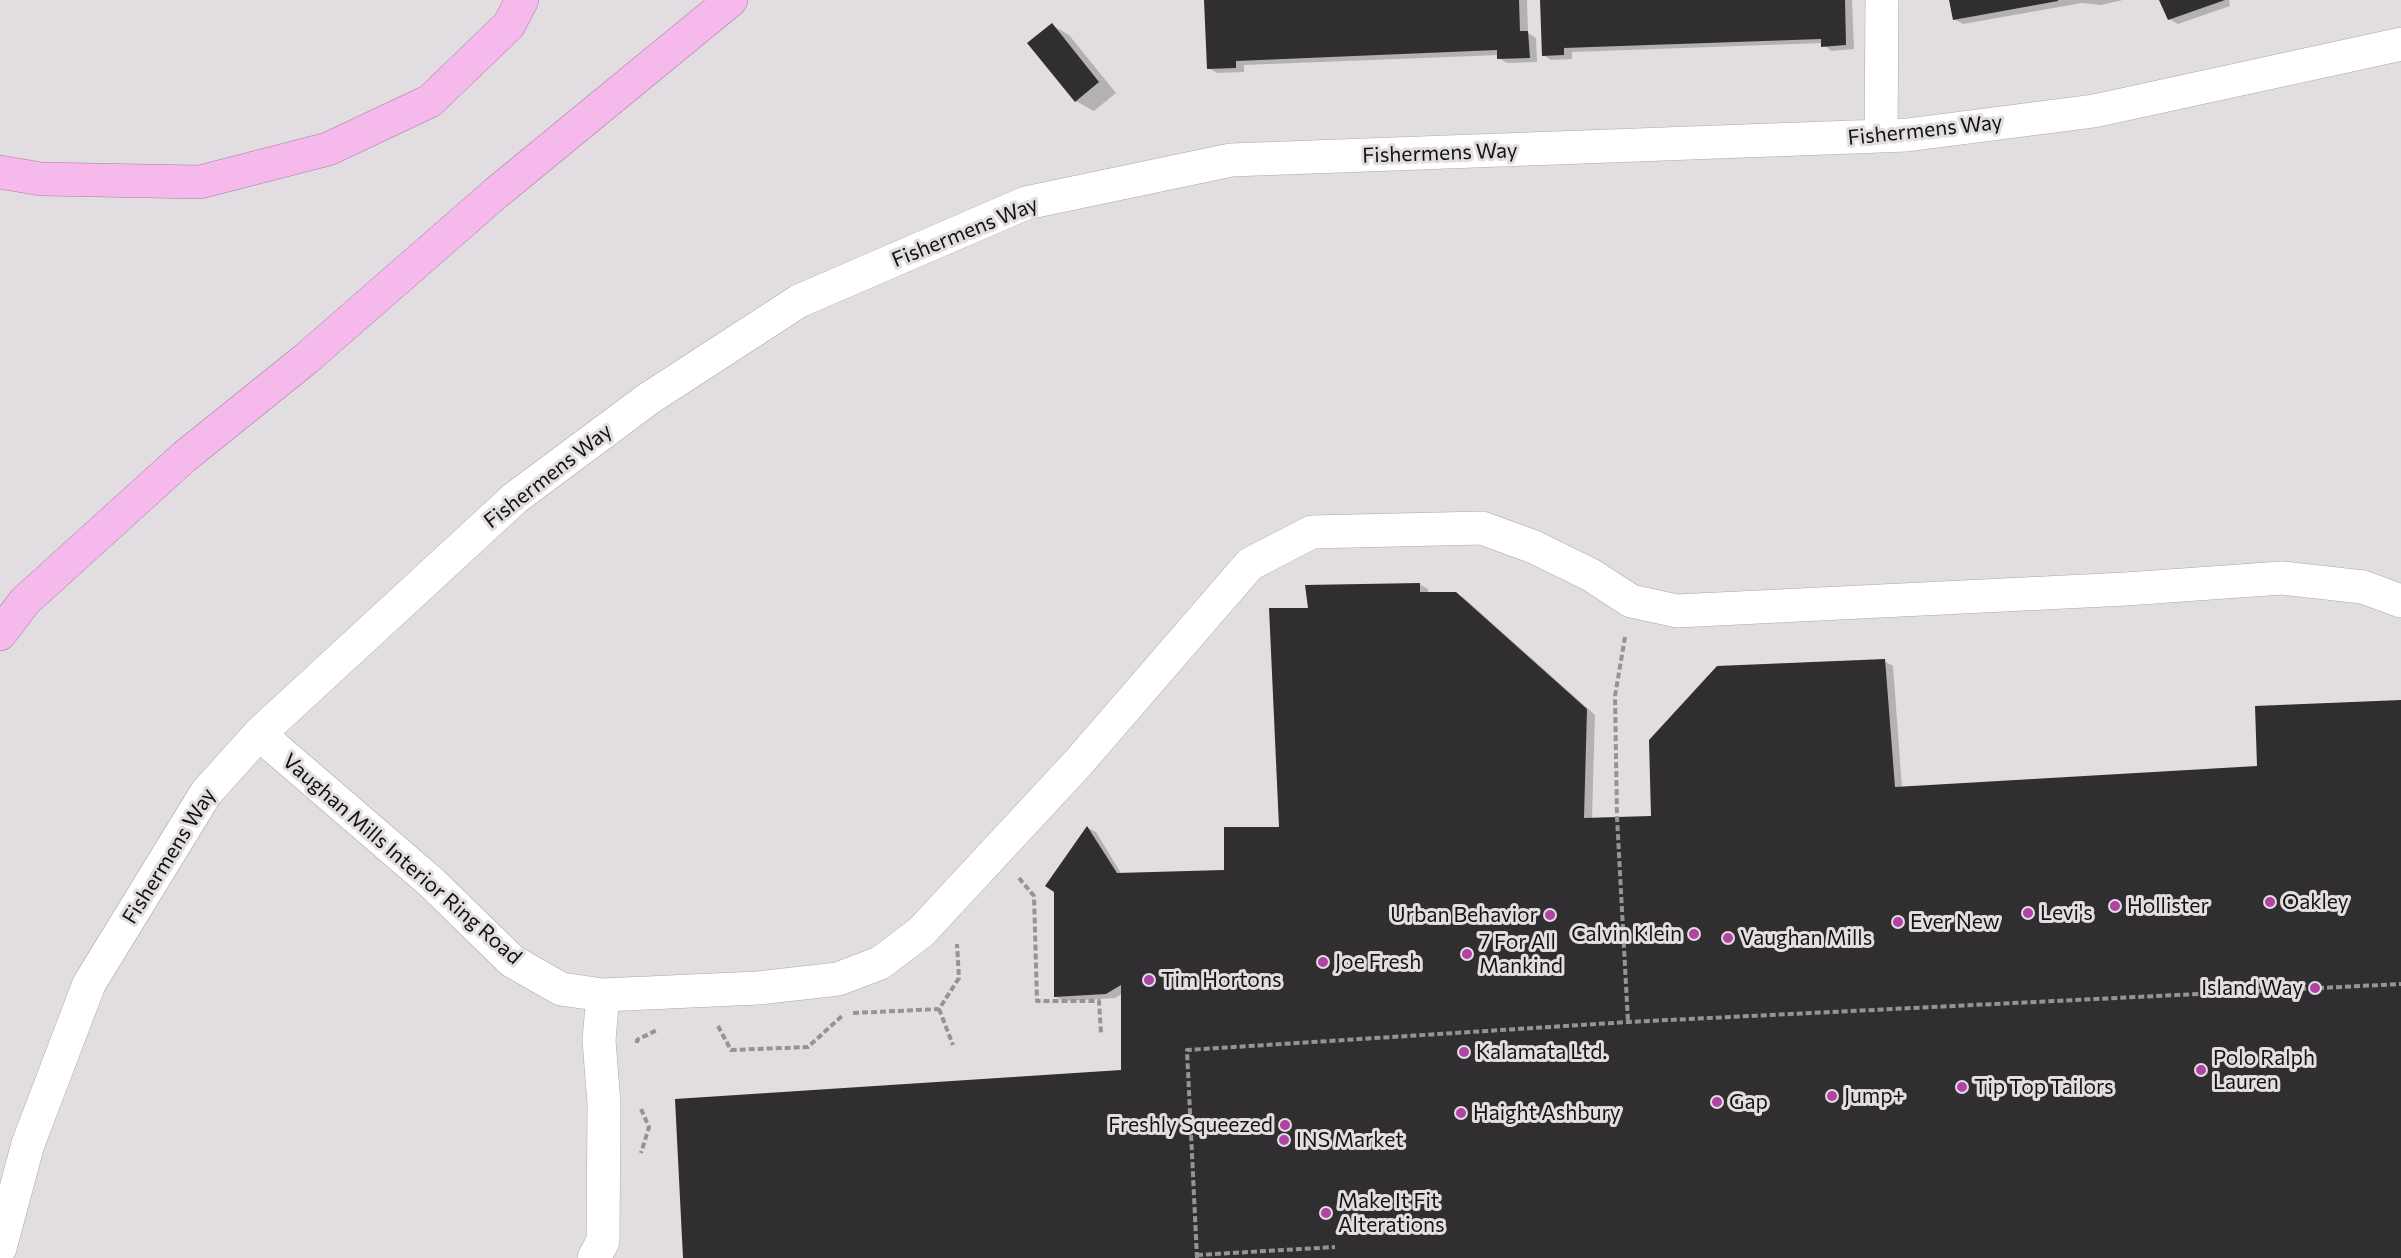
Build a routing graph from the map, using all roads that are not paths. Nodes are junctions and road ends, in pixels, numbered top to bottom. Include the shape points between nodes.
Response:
1 (522, 0) edge
2 (731, 0) edge
3 (1882, 0) edge
4 (2401, 44) edge
5 (1881, 136) junction
6 (0, 172) edge
7 (2401, 601) edge
8 (0, 634) edge
9 (259, 734) junction
10 (603, 995) junction
11 (0, 1248) edge
12 (594, 1258) edge

1 - 6 highway via 509,25 429,101 328,149 200,182 41,179
2 - 8 highway via 184,457 26,601
3 - 5 street
4 - 5 street, Fishermens Way via 2094,111
5 - 9 street, Fishermens Way via 1231,160 1026,203 799,301 648,399 514,498
7 - 10 street, Vaughan Mills Interior Ring Road via 2362,587 2282,578 1677,611 1630,601 1591,575 1534,547 1482,528 1312,532 1250,564 1078,763 921,932 880,963 838,979 781,986
9 - 10 street, Vaughan Mills Interior Ring Road via 431,882 512,961 561,989
9 - 11 street, Fishermens Way via 206,793 89,984 28,1144
10 - 12 street via 599,1040 603,1241

